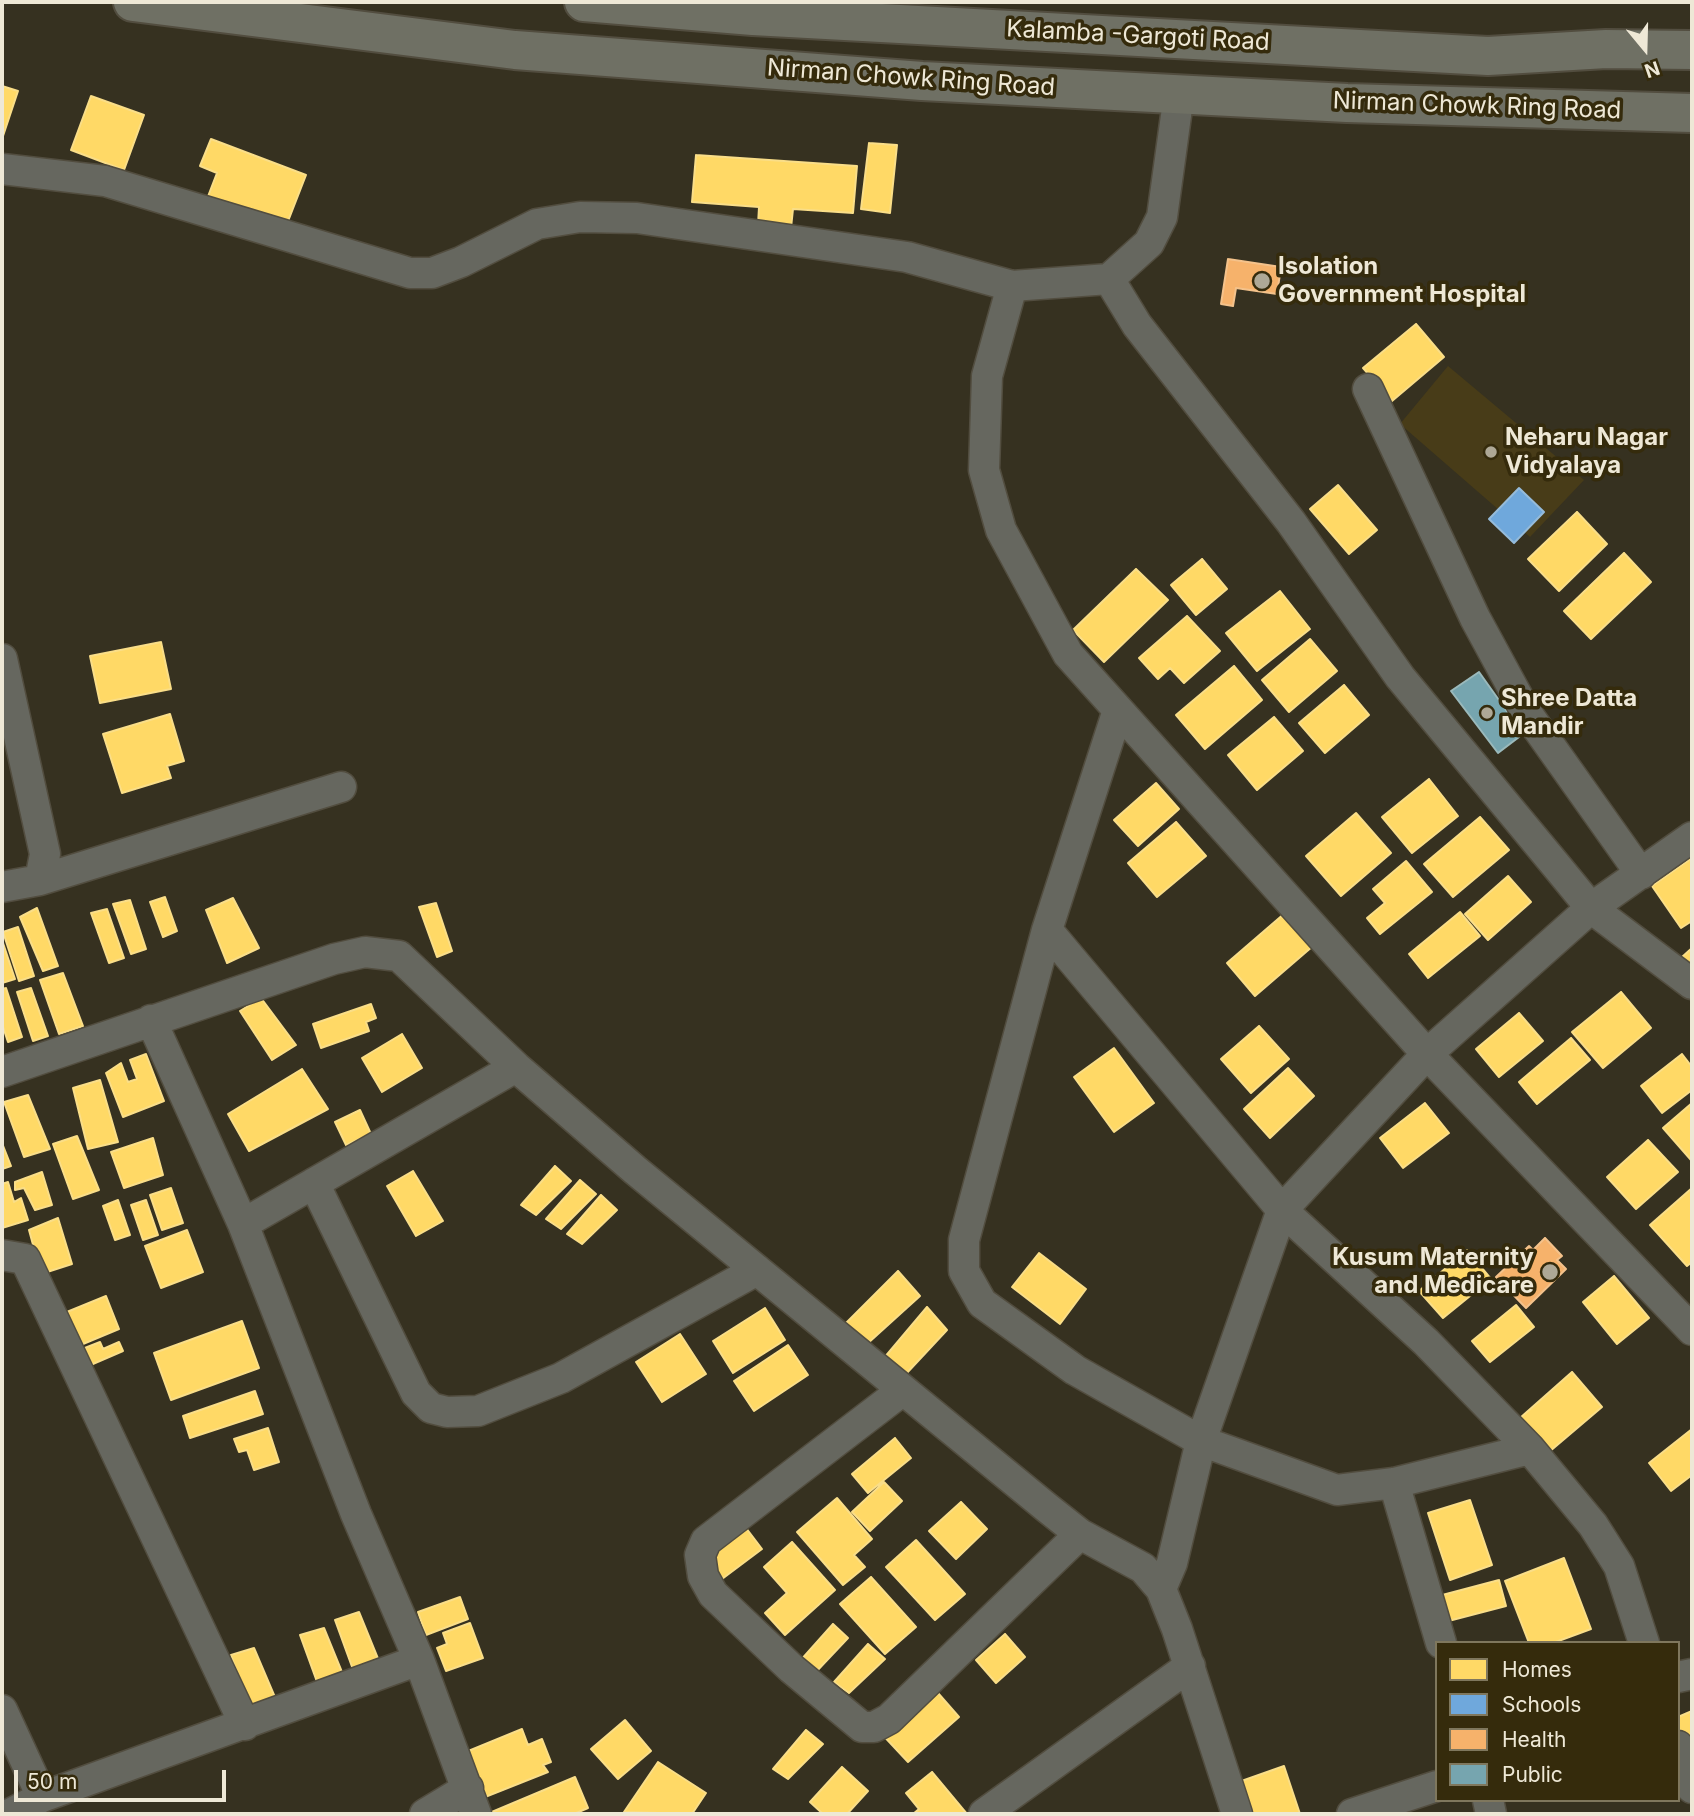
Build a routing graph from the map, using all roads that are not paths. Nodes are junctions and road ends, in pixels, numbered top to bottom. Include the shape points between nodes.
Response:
1 (132, 2) edge
2 (584, 2) edge
3 (1692, 50) edge
4 (1179, 94) junction
5 (1692, 113) edge
6 (2, 169) edge
7 (1109, 279) junction
8 (1012, 286) junction
9 (1367, 389) dead end
10 (2, 659) edge
11 (1118, 710) junction
12 (341, 788) dead end
13 (1692, 837) edge
14 (1641, 874) junction
15 (40, 880) junction
16 (2, 887) edge
17 (1591, 908) junction
18 (1047, 930) junction
19 (1692, 984) edge
20 (151, 1020) junction
21 (1427, 1054) junction
22 (516, 1067) junction
23 (2, 1072) edge
24 (314, 1183) junction
25 (1282, 1210) junction
26 (243, 1224) junction
27 (2, 1255) edge
28 (757, 1270) junction
29 (1692, 1330) edge
30 (903, 1390) junction
31 (1201, 1441) junction
32 (1530, 1449) junction
33 (1394, 1483) junction
34 (1080, 1534) junction
35 (1161, 1589) junction
36 (1440, 1641) edge
37 (1643, 1641) edge
38 (419, 1660) junction
39 (1190, 1666) junction
40 (2, 1710) edge
41 (245, 1725) junction
42 (1680, 1752) edge
43 (1435, 1787) edge
44 (1692, 1788) edge
45 (42, 1797) junction
46 (472, 1801) edge
47 (10, 1814) edge
48 (425, 1814) edge
49 (984, 1814) edge
50 (1237, 1814) edge
51 (1352, 1814) edge

1 - 4 main road, Nirman Chowk Ring Road via 515,50 922,81
2 - 3 main road, Kalamba -Gargoti Road via 753,16 1489,56 1606,49
4 - 5 main road, Nirman Chowk Ring Road
4 - 7 street via 1162,217 1149,243
6 - 8 street via 105,181 410,273 432,273 537,224 580,217 625,218 907,257
7 - 8 street
7 - 17 street via 1137,325 1291,522 1399,677
8 - 11 street via 987,376 984,470 1001,530 1068,654
9 - 14 street via 1475,618 1526,712
10 - 15 street via 43,840
11 - 18 street
11 - 21 street
12 - 15 street
13 - 14 street
14 - 17 street
15 - 16 street
17 - 19 street
17 - 21 street
18 - 25 street
18 - 31 street via 964,1240 964,1271 982,1303 1075,1370
20 - 22 street via 334,959 365,952 399,956
20 - 23 street
20 - 26 street
21 - 25 street
21 - 29 street
22 - 24 street
22 - 28 street
24 - 26 street
24 - 28 street via 415,1393 431,1408 447,1412 478,1411 561,1378
25 - 31 street
25 - 32 street via 1426,1342
26 - 38 street via 356,1514
27 - 41 street via 25,1259
28 - 30 street
30 - 34 street
30 - 34 street via 706,1541 700,1555 713,1594 862,1727 889,1719
31 - 33 street via 1337,1490
31 - 35 street
32 - 33 street
32 - 37 street via 1593,1525 1619,1566
33 - 36 street
34 - 35 street via 1143,1568
35 - 39 street
38 - 41 street
38 - 46 street
39 - 49 street
39 - 50 street
40 - 45 street
41 - 45 street
42 - 44 street
43 - 51 street
45 - 47 street
46 - 48 street

